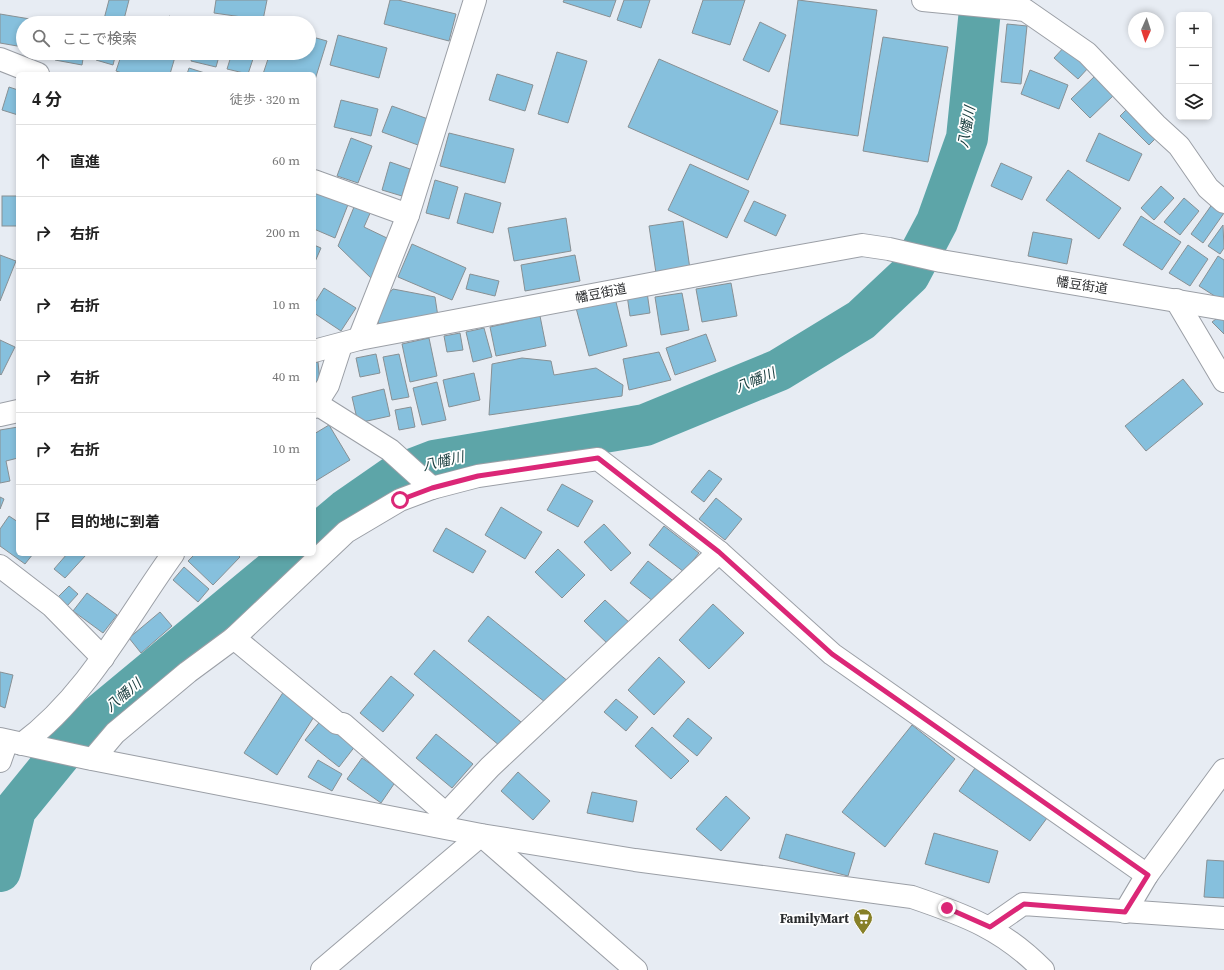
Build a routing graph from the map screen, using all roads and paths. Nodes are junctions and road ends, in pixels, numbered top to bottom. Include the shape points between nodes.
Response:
1 (475, 0) edge
2 (931, 1) edge
3 (1004, 4) edge
4 (0, 59) edge
5 (33, 72) edge
6 (316, 182) edge
7 (1224, 202) edge
8 (408, 215) junction
9 (1176, 300) junction
10 (1224, 309) edge
11 (350, 342) junction
12 (316, 350) edge
13 (1224, 381) edge
14 (316, 403) edge
15 (316, 406) edge
16 (16, 411) edge
17 (0, 414) edge
18 (431, 488) junction
19 (719, 552) junction
20 (172, 556) edge
21 (0, 566) edge
22 (234, 638) junction
23 (103, 658) junction
24 (12, 746) edge
25 (90, 759) junction
26 (1224, 770) edge
27 (442, 820) junction
28 (480, 835) junction
29 (1148, 875) junction
30 (1125, 912) junction
31 (1224, 918) edge
32 (990, 927) junction
33 (322, 970) edge
34 (636, 970) edge
35 (1043, 970) edge

1 - 8 street
2 - 3 street
3 - 7 street via 1025,10 1087,53 1179,146 1208,188
4 - 5 street
6 - 8 street
8 - 11 street
9 - 10 street, 幡豆街道
9 - 11 street, 幡豆街道 via 941,261 862,245
9 - 13 street
11 - 12 street, 幡豆街道
11 - 14 street
15 - 18 street via 390,450
16 - 17 street
18 - 19 street via 478,476 598,458
18 - 22 street via 400,500 346,532
19 - 27 street via 490,767
19 - 29 street via 832,654
20 - 23 street
21 - 23 street via 52,606
22 - 25 street via 188,672 115,733
22 - 27 street via 336,723 343,724
23 - 24 street via 41,730
24 - 25 street
25 - 27 street
26 - 29 street
27 - 28 street
28 - 32 street via 635,860 912,896
28 - 33 street
28 - 34 street
29 - 30 street
30 - 31 street
30 - 32 street via 1024,904
32 - 35 street via 1027,954

